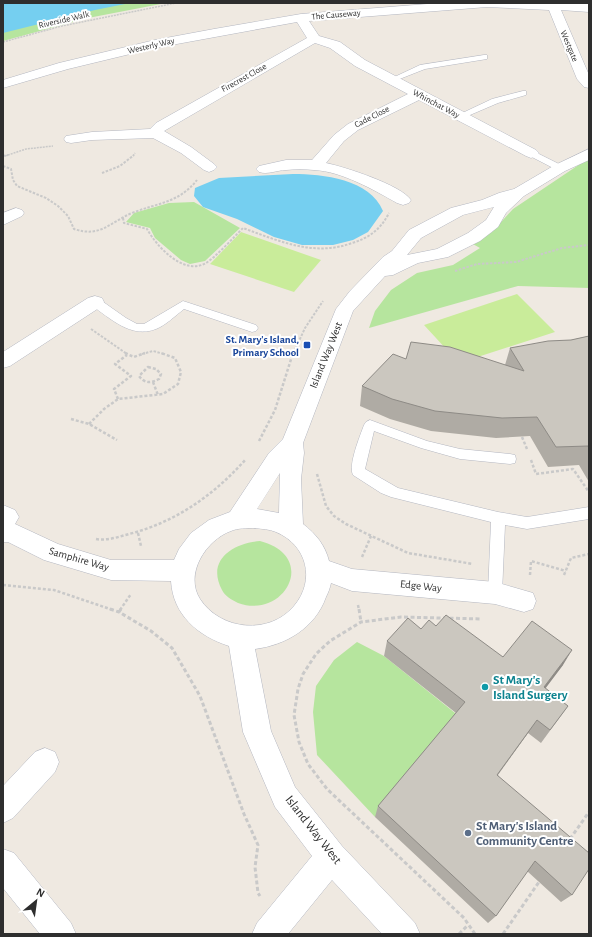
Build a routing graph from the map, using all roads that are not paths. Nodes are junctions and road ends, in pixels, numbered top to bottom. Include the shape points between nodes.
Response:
1 (553, 6) junction
2 (589, 8) edge
3 (300, 17) junction
4 (314, 39) junction
5 (484, 57) dead end
6 (392, 80) junction
7 (3, 84) edge
8 (589, 84) edge
9 (524, 93) dead end
10 (419, 94) junction
11 (460, 116) junction
12 (156, 133) junction
13 (76, 138) road end
14 (531, 153) joint
15 (589, 154) edge
16 (316, 166) junction
17 (209, 167) dead end
18 (560, 168) junction
19 (264, 169) dead end
20 (520, 192) junction
21 (403, 200) dead end
22 (376, 276) junction
23 (95, 302) joint
24 (252, 328) dead end
25 (3, 361) edge
26 (292, 443) junction
27 (510, 459) dead end
28 (589, 513) edge
29 (3, 514) edge
30 (498, 518) junction
31 (3, 520) edge
32 (237, 520) junction
33 (291, 528) junction
34 (3, 532) edge
35 (320, 568) junction
36 (183, 571) junction
37 (495, 593) junction
38 (524, 601) dead end
39 (240, 637) junction
40 (45, 762) dead end
41 (3, 808) edge
42 (331, 857) junction
43 (3, 864) edge
44 (274, 927) edge
45 (60, 934) edge
46 (404, 934) edge

1 - 2 street
1 - 3 street, The Causeway via 487,4
1 - 8 street, Westgate via 584,79
3 - 4 street
3 - 7 street, Westerly Way via 155,44
4 - 6 street, Whinchat Way via 336,46 355,60
4 - 12 street, Firecrest Close via 161,126
5 - 6 lane via 424,67
6 - 10 street, Whinchat Way
9 - 11 lane
10 - 11 street, Whinchat Way
10 - 16 street, Cade Close via 353,126 339,138
11 - 14 street, Whinchat Way
12 - 13 street
12 - 17 street
14 - 18 lane, Whinchat Way
15 - 18 street, Island Way West
16 - 19 street via 286,165
16 - 21 street via 363,179
18 - 20 street, Island Way West
20 - 22 street, Island Way West via 500,210 492,223 474,237 446,252 406,261
20 - 22 street, Island Way West via 487,204 456,211 423,229 412,236
22 - 26 street, Island Way West via 356,295 342,314
23 - 24 lane via 136,327 151,326 183,305
23 - 25 street
26 - 32 street, Island Way West via 276,459
26 - 33 street, Island Way West
27 - 30 lane via 460,454 370,425 362,450 358,471 386,489
28 - 30 lane via 528,523
29 - 31 street via 6,517
30 - 37 lane
32 - 33 street via 255,518 274,521
32 - 36 street via 218,526 201,538 189,553
33 - 35 street via 305,539 314,552
34 - 36 street, Samphire Way via 24,538 52,553 112,570
35 - 37 street, Edge Way via 352,580
35 - 39 street via 319,586 312,604 300,619 282,631 262,637
36 - 39 street via 183,589 189,606 202,621 219,632
37 - 38 street, Edge Way
39 - 42 street, Island Way West via 257,732 286,797
40 - 41 street
42 - 44 street
42 - 46 street, Island Way West
43 - 45 street

